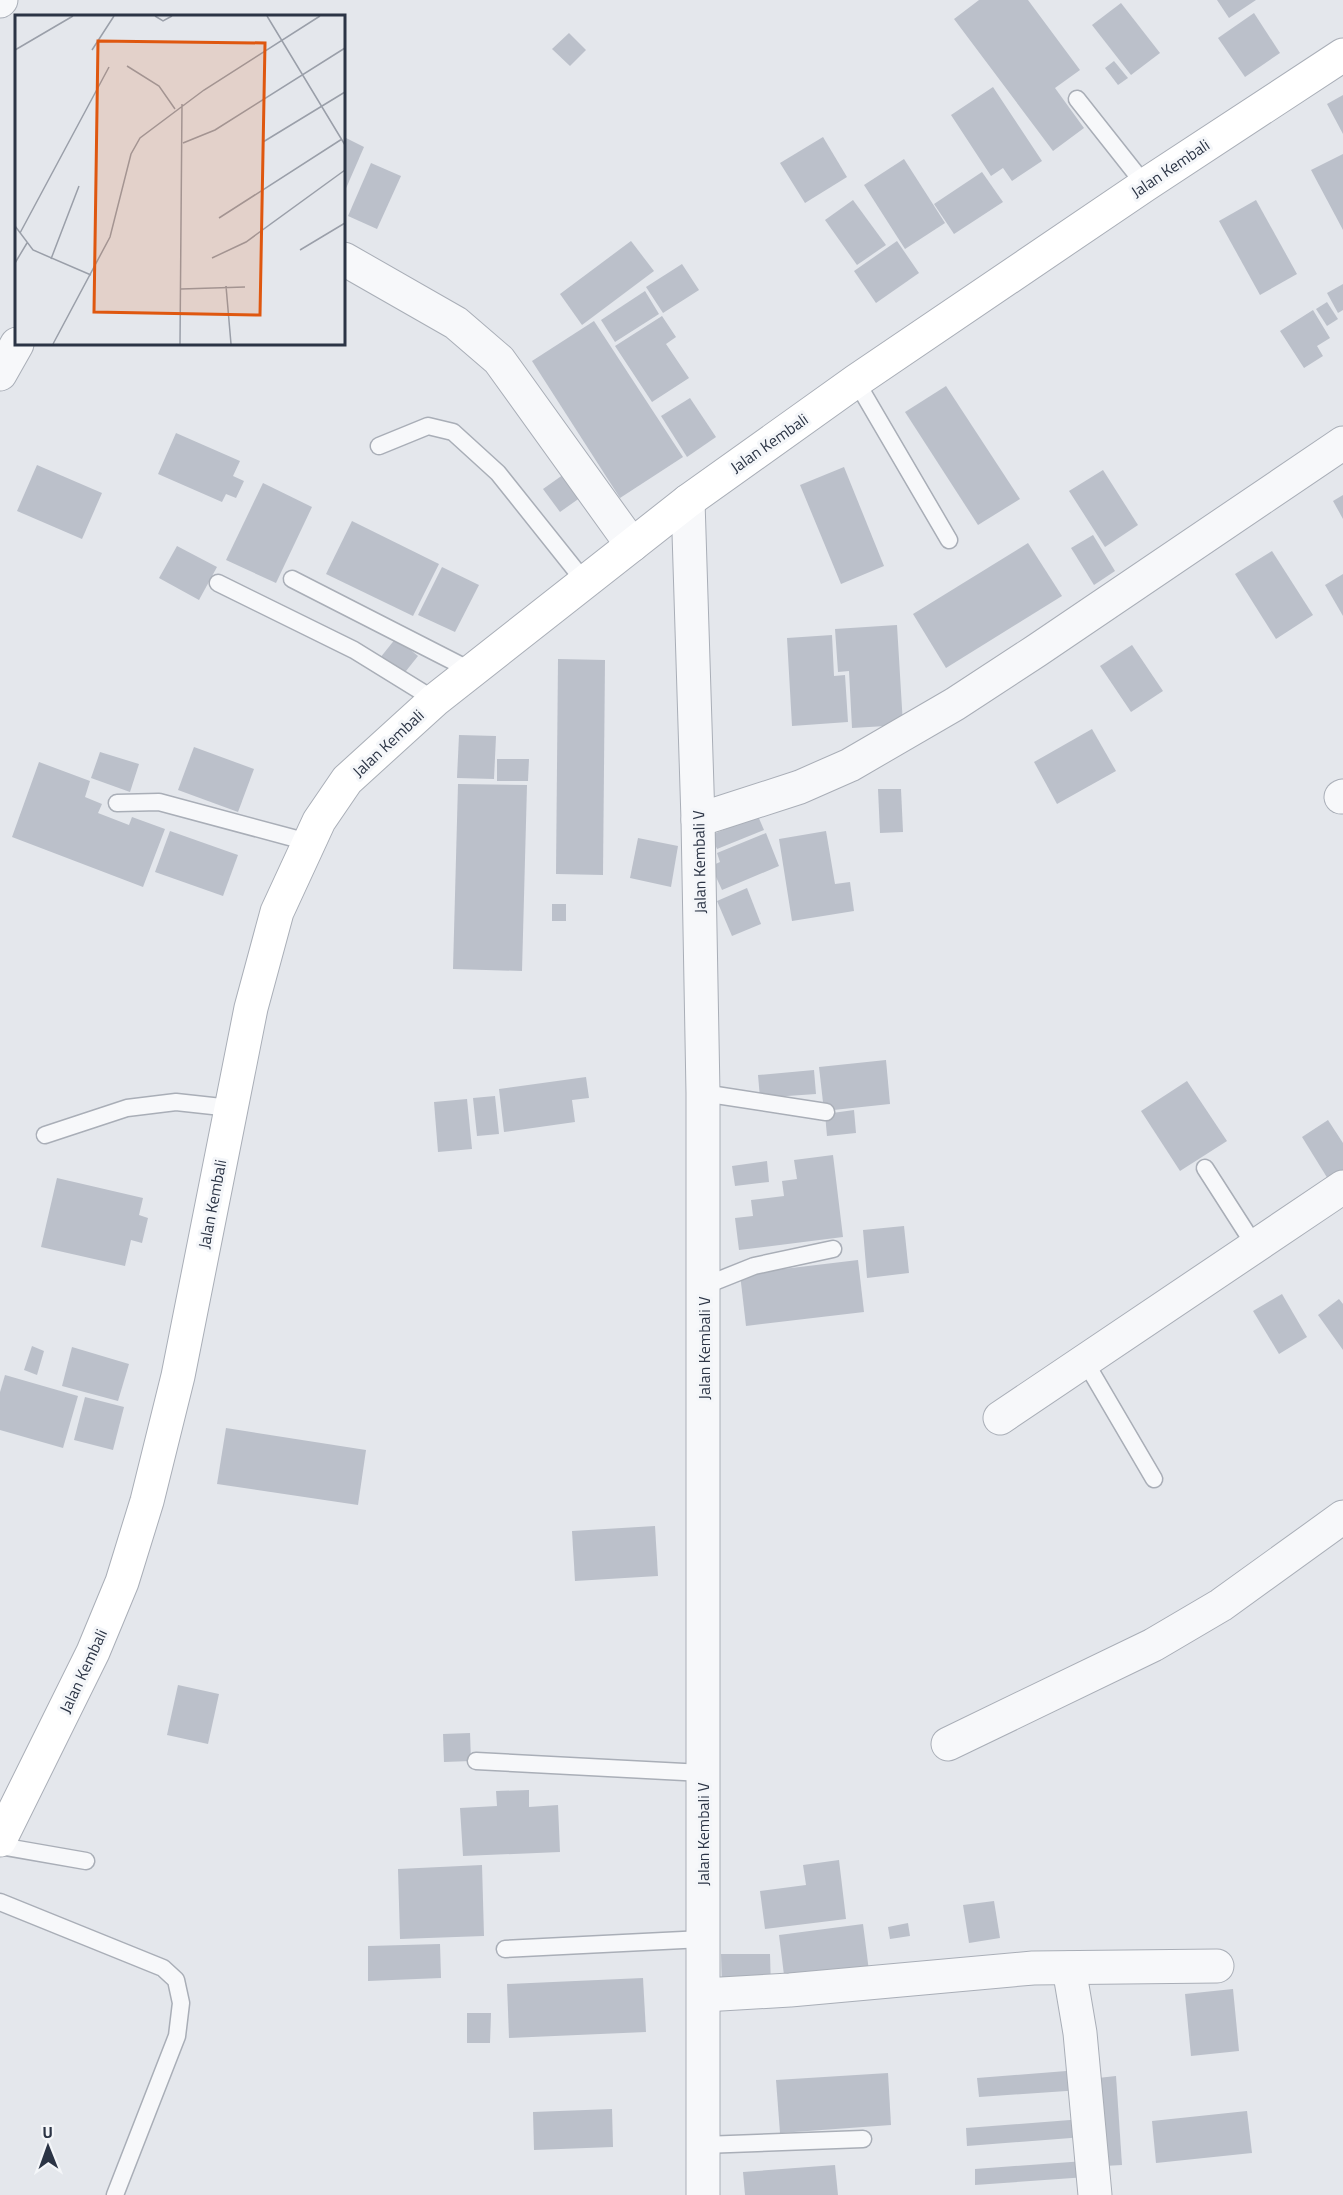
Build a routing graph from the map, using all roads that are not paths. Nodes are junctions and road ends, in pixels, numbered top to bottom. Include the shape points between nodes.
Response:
1 (1343, 55) edge
2 (1077, 99) dead end
3 (1144, 185) junction
4 (345, 260) edge
5 (16, 345) edge
6 (0, 374) edge
7 (856, 381) junction
8 (1343, 443) edge
9 (379, 446) dead end
10 (688, 501) junction
11 (949, 540) dead end
12 (632, 545) junction
13 (292, 579) dead end
14 (585, 582) junction
15 (218, 583) dead end
16 (472, 671) junction
17 (435, 700) junction
18 (117, 803) dead end
19 (698, 820) junction
20 (308, 842) junction
21 (703, 1093) junction
22 (231, 1108) junction
23 (826, 1112) dead end
24 (45, 1135) dead end
25 (1205, 1168) dead end
26 (1343, 1187) edge
27 (1255, 1246) junction
28 (833, 1249) dead end
29 (704, 1286) junction
30 (1086, 1363) junction
31 (1000, 1418) dead end
32 (1154, 1479) dead end
33 (1343, 1517) edge
34 (948, 1744) dead end
35 (476, 1761) dead end
36 (703, 1773) junction
37 (0, 1840) edge
38 (0, 1846) edge
39 (86, 1861) dead end
40 (0, 1902) edge
41 (703, 1939) junction
42 (505, 1949) dead end
43 (1217, 1966) dead end
44 (1069, 1968) junction
45 (704, 1995) junction
46 (863, 2139) dead end
47 (703, 2145) junction
48 (115, 2195) edge
49 (703, 2195) edge
50 (1095, 2195) edge

1 - 3 street, Jalan Kembali
2 - 3 lane
3 - 7 street, Jalan Kembali
4 - 12 street via 456,323 499,360
5 - 6 street
7 - 10 street, Jalan Kembali
7 - 11 lane
8 - 19 street via 955,704 869,754 800,786
9 - 14 lane via 428,426 453,432 498,474
10 - 12 street, Jalan Kembali
10 - 19 street, Jalan Kembali V
12 - 14 street, Jalan Kembali
13 - 16 lane
14 - 16 street, Jalan Kembali
15 - 17 lane via 354,651
16 - 17 street, Jalan Kembali
17 - 20 street, Jalan Kembali via 348,780
18 - 20 lane via 159,802
19 - 21 street, Jalan Kembali V
20 - 22 street, Jalan Kembali via 277,912 251,1008
21 - 23 lane
21 - 29 street, Jalan Kembali V
22 - 24 lane via 176,1102 127,1108
22 - 37 street, Jalan Kembali via 178,1376 122,1582 93,1652
25 - 27 lane
26 - 27 street
27 - 30 street
28 - 29 lane via 754,1266
29 - 36 street, Jalan Kembali V
30 - 31 street
30 - 32 lane
33 - 34 street via 1221,1605 1153,1645
35 - 36 lane
36 - 41 street, Jalan Kembali V
38 - 39 lane
40 - 48 lane via 162,1968 176,1980 181,2003 177,2036
41 - 42 lane
41 - 45 street, Jalan Kembali V
43 - 44 street
44 - 45 street
44 - 50 street via 1080,2033
45 - 47 street, Jalan Kembali V
46 - 47 lane
47 - 49 street, Jalan Kembali V

